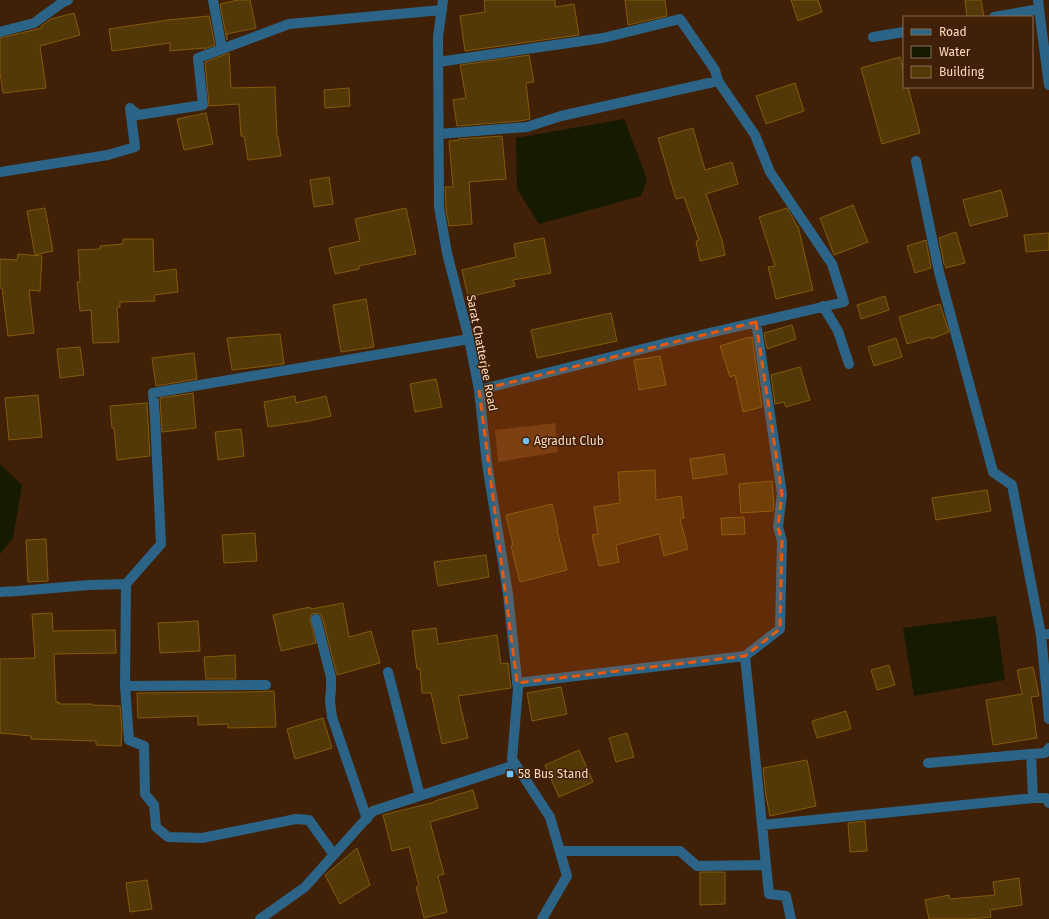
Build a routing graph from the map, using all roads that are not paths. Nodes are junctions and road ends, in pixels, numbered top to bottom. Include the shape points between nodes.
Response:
1 (68, 0) edge
2 (213, 0) edge
3 (442, 5) edge
4 (1038, 5) edge
5 (998, 16) edge
6 (0, 32) edge
7 (903, 32) edge
8 (873, 37) dead end
9 (222, 49) junction
10 (438, 62) junction
11 (718, 81) junction
12 (1049, 85) edge
13 (439, 134) junction
14 (916, 161) dead end
15 (0, 172) edge
16 (823, 306) junction
17 (756, 322) junction
18 (469, 339) junction
19 (848, 364) dead end
20 (479, 390) junction
21 (126, 584) junction
22 (0, 592) edge
23 (316, 619) dead end
24 (1045, 634) edge
25 (746, 656) junction
26 (388, 672) dead end
27 (518, 683) junction
28 (266, 685) dead end
29 (124, 686) junction
30 (1048, 696) edge
31 (1049, 719) edge
32 (1049, 748) edge
33 (1031, 754) junction
34 (513, 762) junction
35 (928, 763) dead end
36 (420, 796) junction
37 (1033, 798) junction
38 (1049, 803) edge
39 (366, 819) junction
40 (762, 825) junction
41 (560, 851) junction
42 (334, 855) junction
43 (766, 865) junction
44 (260, 919) edge
45 (542, 919) edge
46 (791, 919) edge

1 - 6 street via 34,23
2 - 9 street
3 - 9 street via 289,24
3 - 10 street, Sarat Chatterjee Road
4 - 5 street
4 - 12 street
7 - 8 street
9 - 15 street via 198,58 203,105 138,116 130,108 135,147 108,155
10 - 11 street via 603,38 680,19 715,70
10 - 13 street, Sarat Chatterjee Road
11 - 13 street via 561,116 527,127
11 - 16 street via 755,135 770,172 832,264 844,302
13 - 18 street, Sarat Chatterjee Road via 439,207 447,254
14 - 24 street via 939,272 993,472 1012,485
16 - 17 street
16 - 19 street via 838,331
17 - 20 street
17 - 25 street via 782,494 778,526 782,541 780,629
18 - 20 street, Sarat Chatterjee Road
18 - 21 street via 153,393 161,544
20 - 27 street, Sarat Chatterjee Road
21 - 22 street
21 - 29 street
23 - 39 street via 331,677 332,717
24 - 30 street
25 - 27 street
25 - 40 street
26 - 36 street
27 - 34 street, Sarat Chatterjee Road
28 - 29 street
29 - 42 street via 129,740 144,746 145,794 154,805 156,827 168,837 202,838 296,819 309,820
30 - 31 street
32 - 33 street via 1046,753
33 - 35 street
33 - 37 street
34 - 36 street
34 - 41 street via 550,817
36 - 39 street via 373,811
37 - 38 street via 1046,798
37 - 40 street
39 - 42 street
40 - 43 street
41 - 43 street via 680,851 697,866
41 - 45 street via 567,876
42 - 44 street via 305,887
43 - 46 street via 769,894 786,896

